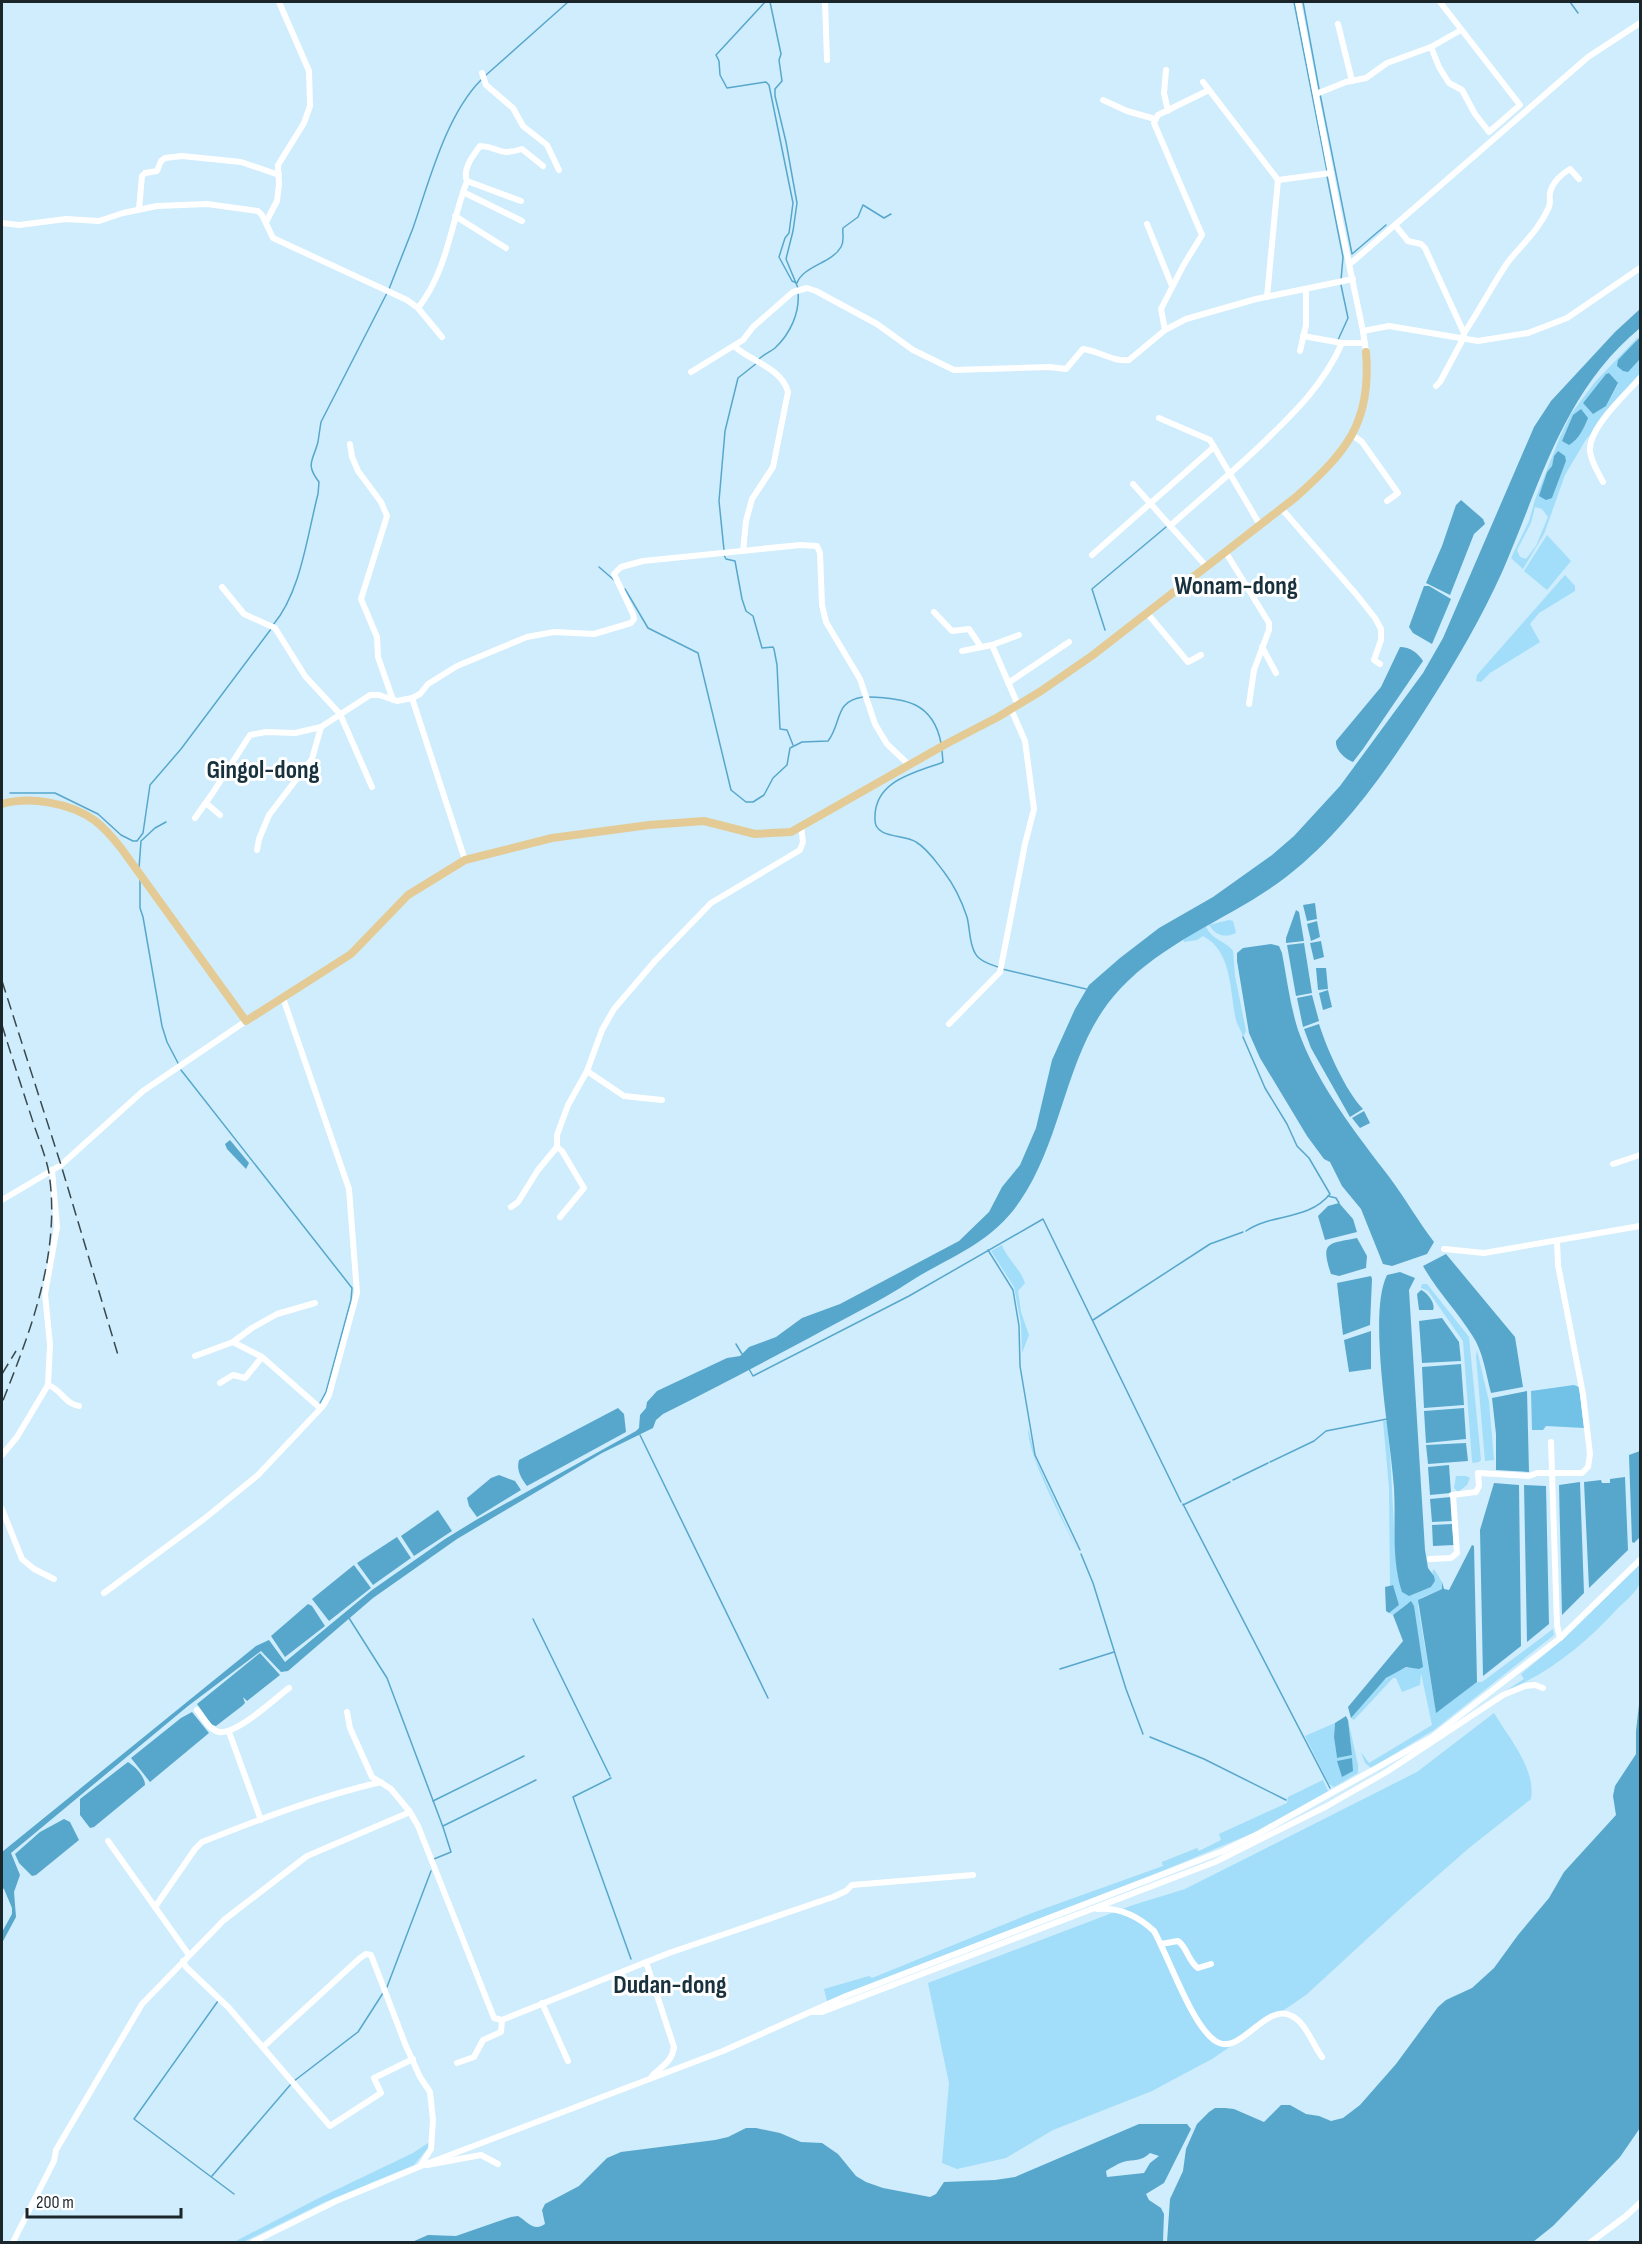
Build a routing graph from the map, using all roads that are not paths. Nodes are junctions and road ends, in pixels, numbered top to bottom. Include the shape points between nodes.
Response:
1 (279, 2) edge
2 (825, 2) edge
3 (1298, 2) edge
4 (1440, 2) edge
5 (1641, 23) edge
6 (1338, 24) dead end
7 (1461, 30) junction
8 (1431, 47) junction
9 (827, 60) dead end
10 (1166, 70) dead end
11 (482, 73) dead end
12 (1203, 81) dead end
13 (1352, 81) junction
14 (1209, 90) junction
15 (1316, 94) junction
16 (1102, 100) dead end
17 (1168, 111) junction
18 (1155, 119) junction
19 (543, 166) dead end
20 (559, 170) dead end
21 (1331, 173) junction
22 (279, 175) junction
23 (1579, 178) dead end
24 (1278, 180) junction
25 (467, 181) junction
26 (463, 192) junction
27 (521, 201) dead end
28 (139, 209) junction
29 (455, 216) junction
30 (522, 221) dead end
31 (266, 222) junction
32 (2, 223) edge
33 (1147, 224) dead end
34 (1395, 225) junction
35 (506, 248) dead end
36 (1350, 264) junction
37 (1641, 268) edge
38 (1353, 279) junction
39 (1172, 286) junction
40 (1306, 289) junction
41 (1268, 297) junction
42 (418, 308) junction
43 (1164, 330) junction
44 (1363, 331) junction
45 (1303, 336) junction
46 (1464, 336) junction
47 (442, 337) dead end
48 (1342, 343) junction
49 (734, 346) junction
50 (1365, 348) junction
51 (1300, 351) dead end
52 (691, 372) dead end
53 (1641, 378) edge
54 (1436, 386) dead end
55 (1159, 418) dead end
56 (1352, 434) junction
57 (350, 444) dead end
58 (1214, 447) junction
59 (1230, 474) junction
60 (1603, 482) dead end
61 (1133, 484) dead end
62 (1387, 501) dead end
63 (1150, 504) junction
64 (1281, 508) junction
65 (1260, 525) junction
66 (1170, 526) junction
67 (743, 551) junction
68 (1225, 551) junction
69 (1092, 555) dead end
70 (1206, 566) junction
71 (222, 588) dead end
72 (934, 612) dead end
73 (1147, 613) junction
74 (1019, 635) dead end
75 (1069, 642) dead end
76 (992, 645) junction
77 (981, 647) junction
78 (1262, 647) junction
79 (962, 651) dead end
80 (1201, 655) dead end
81 (1380, 664) dead end
82 (1276, 673) dead end
83 (1008, 683) junction
84 (412, 699) junction
85 (393, 700) junction
86 (1249, 704) dead end
87 (1015, 707) junction
88 (340, 714) junction
89 (321, 727) junction
90 (909, 765) junction
91 (372, 787) dead end
92 (206, 803) junction
93 (2, 804) edge
94 (220, 815) dead end
95 (195, 818) dead end
96 (801, 827) junction
97 (258, 850) dead end
98 (465, 860) junction
99 (283, 998) junction
100 (246, 1021) junction
101 (949, 1024) dead end
102 (586, 1071) junction
103 (662, 1100) dead end
104 (556, 1147) junction
105 (1641, 1155) edge
106 (1613, 1164) dead end
107 (52, 1170) junction
108 (2, 1200) edge
109 (511, 1208) dead end
110 (560, 1217) dead end
111 (1641, 1226) edge
112 (1557, 1241) junction
113 (1444, 1249) dead end
114 (315, 1303) dead end
115 (233, 1342) junction
116 (195, 1356) dead end
117 (262, 1357) junction
118 (220, 1383) dead end
119 (48, 1385) junction
120 (79, 1406) dead end
121 (320, 1408) junction
122 (1551, 1442) dead end
123 (2, 1455) edge
124 (1552, 1473) junction
125 (2, 1509) edge
126 (1430, 1559) dead end
127 (1641, 1560) edge
128 (54, 1579) dead end
129 (104, 1593) dead end
130 (1560, 1638) junction
131 (289, 1688) dead end
132 (1543, 1688) dead end
133 (197, 1710) dead end
134 (347, 1712) dead end
135 (229, 1732) junction
136 (381, 1782) junction
137 (410, 1812) junction
138 (261, 1820) junction
139 (108, 1841) dead end
140 (973, 1875) dead end
141 (155, 1907) junction
142 (1091, 1910) junction
143 (1161, 1944) junction
144 (189, 1955) junction
145 (183, 1961) junction
146 (646, 1962) junction
147 (1211, 1964) dead end
148 (542, 2003) junction
149 (809, 2013) junction
150 (502, 2019) junction
151 (263, 2047) junction
152 (1322, 2057) dead end
153 (413, 2059) junction
154 (568, 2061) dead end
155 (458, 2063) dead end
156 (650, 2079) junction
157 (498, 2164) dead end
158 (421, 2166) junction
159 (1641, 2203) edge
160 (13, 2242) edge
161 (253, 2242) edge
162 (1593, 2242) edge

1 - 22 street via 309,71 311,86 307,116 278,165
2 - 9 street
3 - 15 street
4 - 7 street
5 - 34 street via 1588,57
6 - 13 street
7 - 8 street
7 - 8 street via 1520,105 1489,132 1462,90 1449,83
8 - 13 street
10 - 17 street via 1164,93
11 - 20 street via 486,85 547,145
12 - 14 street
13 - 15 street
14 - 17 street
14 - 24 street
15 - 21 street
16 - 18 street
17 - 18 street
18 - 39 street via 1202,234
19 - 25 street via 525,150 503,153 480,146 465,171
21 - 24 street
21 - 36 street
22 - 28 street via 241,162 165,158 157,171 142,176
22 - 31 street via 277,201
23 - 46 street via 1570,169 1556,180 1550,192 1550,205 1540,223 1509,261
24 - 41 street
25 - 26 street
25 - 27 street
26 - 29 street
26 - 30 street
28 - 31 street via 207,204 258,211
28 - 32 street via 99,221
29 - 35 street
29 - 42 street via 441,271
31 - 42 street via 273,238 365,279
33 - 39 street
34 - 36 street
34 - 46 street via 1408,241 1425,248
36 - 38 street
37 - 46 street via 1567,318 1528,333 1478,340
38 - 40 street
38 - 44 street
39 - 43 street via 1161,309
40 - 41 street
40 - 45 street
41 - 43 street via 1197,315
42 - 47 street
43 - 49 street via 1130,360 1115,360 1083,349 1066,369 954,370 807,288 793,292
44 - 46 street via 1389,326
44 - 50 street
45 - 48 street
45 - 51 street
46 - 54 street
48 - 50 street
48 - 59 street via 1333,364 1304,403
49 - 52 street
49 - 67 street via 763,363 788,392 776,458 752,499
50 - 56 main road via 1366,399
53 - 60 street via 1596,430 1590,449
55 - 58 street via 1210,440
56 - 62 street via 1398,493
56 - 64 main road via 1332,462
57 - 85 street via 358,471 387,516 361,599 377,637 378,657
58 - 59 street
58 - 63 street
59 - 65 street
59 - 66 street
61 - 63 street
63 - 66 street
63 - 69 street
64 - 65 main road
64 - 81 street via 1375,618 1381,640 1374,660
65 - 68 main road
66 - 70 street
67 - 84 street via 643,561 621,567 614,574 633,614 631,623 594,634 554,632 527,637 457,666
67 - 90 street via 800,544 817,546 826,622 860,679 875,724 887,744
68 - 70 main road
68 - 78 street via 1267,618 1269,630
70 - 73 main road
71 - 88 street via 244,614 275,628 305,676
72 - 77 street via 952,631 969,629
73 - 80 street via 1188,662
73 - 87 main road
74 - 76 street
75 - 83 street
76 - 77 street
76 - 83 street
77 - 79 street
78 - 82 street
78 - 86 street
83 - 87 street
84 - 85 street
84 - 98 street
85 - 88 street via 370,695
87 - 90 main road
87 - 101 street via 1025,741 1034,809 999,972
88 - 89 street
88 - 91 street
89 - 92 street via 295,733 250,735
89 - 97 street via 312,759 269,815
90 - 96 main road
92 - 94 street
92 - 95 street
93 - 100 main road via 18,801 70,808 102,827
96 - 98 main road via 791,832 755,834 704,821 649,825 552,837
96 - 102 street via 800,850 711,903 655,961 614,1009
98 - 99 main road via 408,895 351,954
99 - 100 main road
99 - 121 street via 349,1189 357,1293 329,1395
100 - 107 street via 143,1091
102 - 103 street via 624,1096
102 - 104 street via 568,1106
104 - 109 street
104 - 110 street via 584,1188
105 - 106 street
107 - 108 street
107 - 119 street via 57,1227 45,1294 50,1345
111 - 112 street
112 - 113 street via 1484,1254
112 - 124 street via 1590,1454 1588,1467 1582,1473
114 - 115 street via 277,1314
115 - 116 street
115 - 117 street
117 - 118 street via 245,1378 233,1375
117 - 121 street
119 - 120 street
119 - 123 street
121 - 129 street via 258,1475
122 - 124 street
124 - 126 street via 1478,1473 1476,1492 1453,1495 1457,1553 1451,1558
124 - 130 street
125 - 128 street via 22,1559
127 - 130 street
130 - 149 street via 1432,1737 1258,1834
131 - 135 street
132 - 142 street via 1535,1684 1503,1695 1388,1771 1269,1836 1185,1875
133 - 135 street via 213,1730
134 - 136 street via 372,1777
135 - 138 street
136 - 137 street
136 - 138 street
137 - 144 street via 307,1856 231,1914
137 - 150 street via 494,2018
138 - 141 street via 202,1842
139 - 141 street
140 - 146 street via 852,1885 833,1897
141 - 144 street
142 - 143 street via 1124,1911 1144,1922
142 - 149 street via 822,2012
143 - 147 street via 1178,1941 1194,1966
143 - 152 street via 1201,2026 1212,2039 1232,2043 1274,2015 1285,2014 1302,2025
144 - 145 street
145 - 151 street
145 - 160 street via 134,2015 56,2150 50,2171
146 - 148 street
146 - 156 street via 674,2047 668,2064
148 - 150 street
148 - 154 street
149 - 156 street
150 - 155 street via 501,2032 483,2040 474,2057
151 - 153 street via 330,2126 381,2093 374,2079
151 - 153 street via 369,1954
153 - 158 street via 432,2100 431,2149
156 - 158 street
157 - 158 street via 481,2155
158 - 161 street via 336,2201
159 - 162 street

